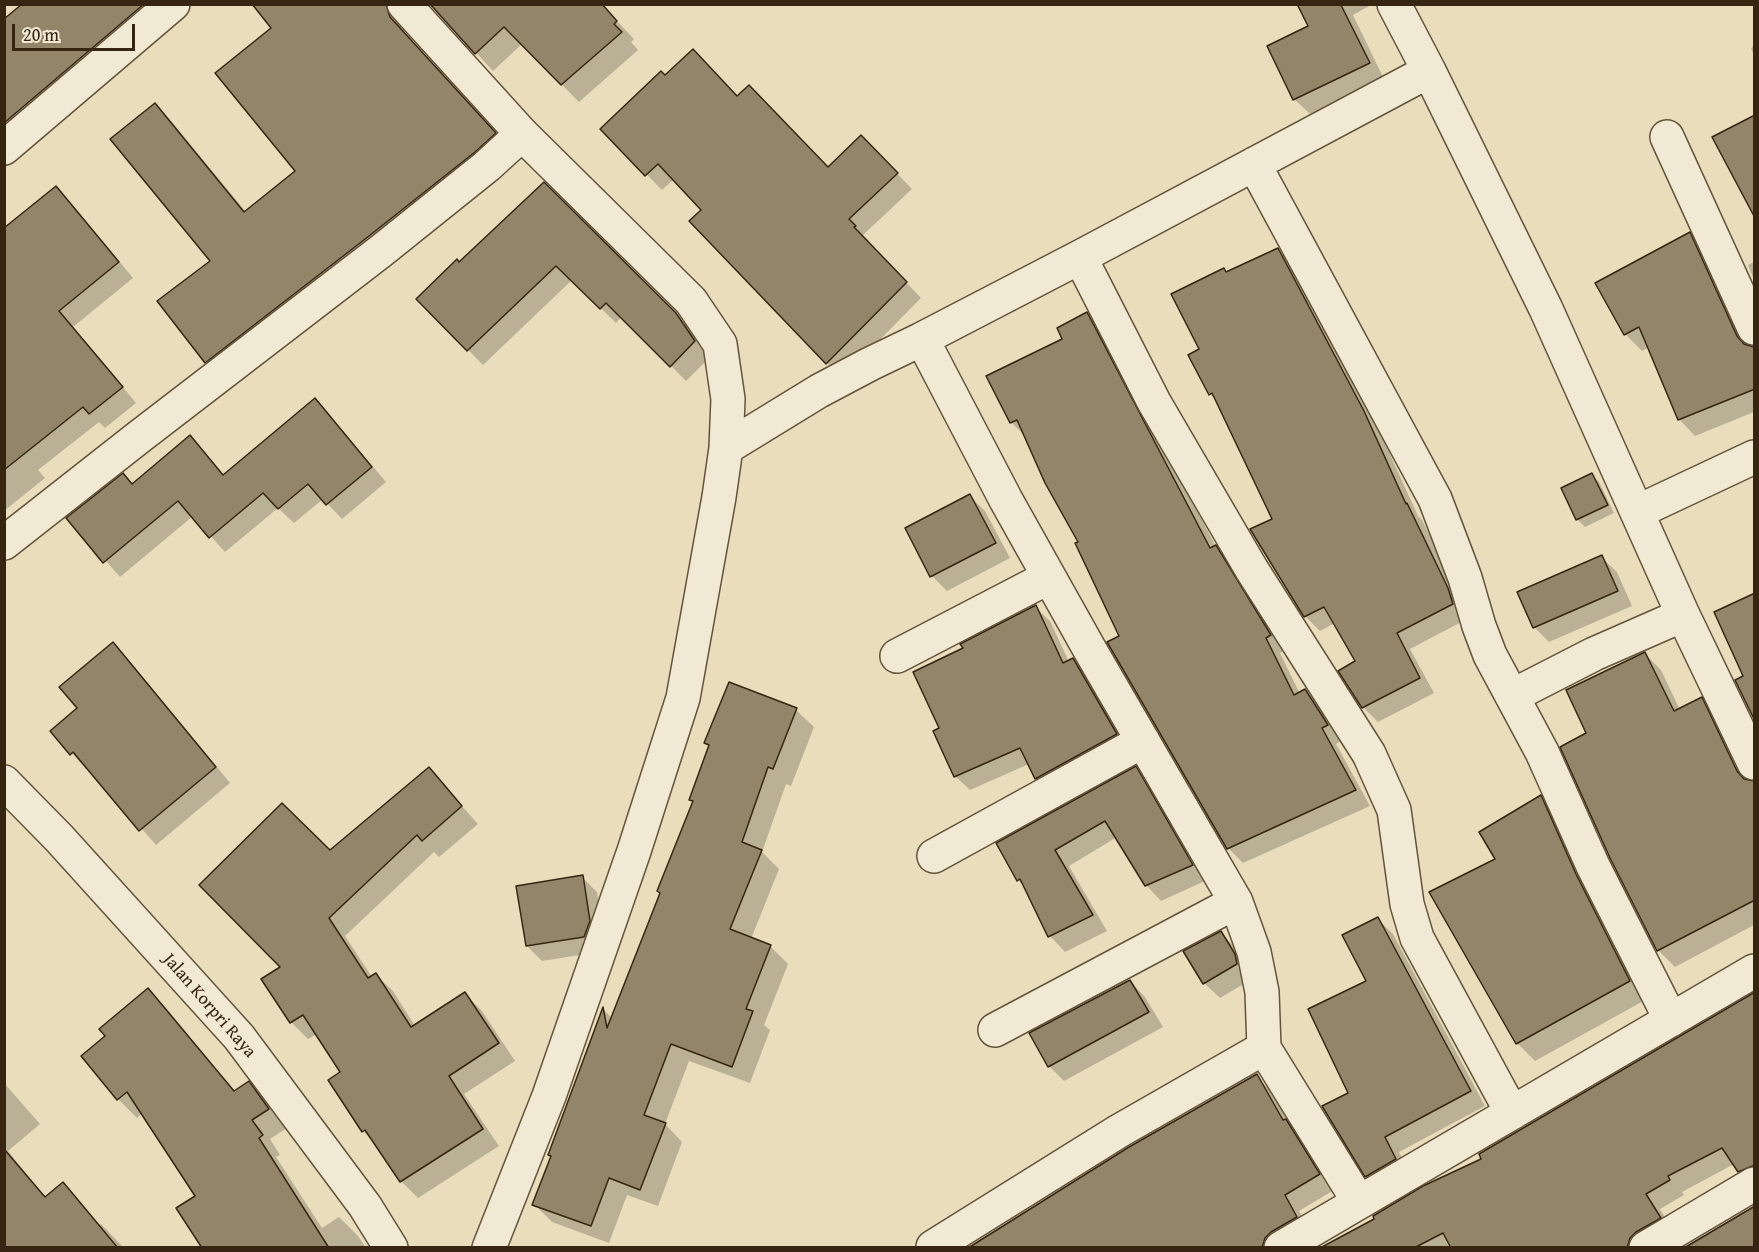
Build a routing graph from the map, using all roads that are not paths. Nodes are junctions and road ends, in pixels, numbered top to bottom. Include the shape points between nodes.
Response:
1 (172, 4) edge
2 (404, 4) edge
3 (1394, 4) edge
4 (1430, 71) junction
5 (522, 134) junction
6 (1666, 137) dead end
7 (4, 148) edge
8 (1254, 164) junction
9 (1080, 257) junction
10 (1755, 328) edge
11 (922, 339) junction
12 (726, 448) junction
13 (1755, 457) edge
14 (1637, 512) junction
15 (4, 543) edge
16 (1049, 577) junction
17 (1683, 615) junction
18 (897, 656) dead end
19 (1512, 696) junction
20 (1143, 741) junction
21 (1755, 763) edge
22 (4, 782) edge
23 (933, 856) dead end
24 (1236, 902) junction
25 (1755, 971) edge
26 (1671, 1020) junction
27 (995, 1030) dead end
28 (1264, 1048) junction
29 (1512, 1113) junction
30 (1755, 1184) edge
31 (1359, 1202) junction
32 (1315, 1239) edge
33 (933, 1247) edge
34 (391, 1248) edge
35 (489, 1248) edge
36 (1281, 1248) edge
37 (1646, 1248) edge

1 - 7 street
2 - 5 street
3 - 4 street
4 - 8 street
4 - 14 street via 1546,309
5 - 12 street via 691,301 715,334 724,363 728,399
5 - 15 street via 381,251
6 - 10 street
8 - 9 street
8 - 19 street via 1435,499 1490,654
9 - 11 street
9 - 29 street via 1159,412 1373,763 1394,810 1407,904 1417,938
11 - 12 street via 819,391
11 - 16 street
12 - 35 street via 683,698 549,1096
13 - 14 street
14 - 17 street
16 - 18 street
16 - 20 street
17 - 19 street
17 - 21 street
19 - 26 street
20 - 23 street
20 - 24 street
22 - 34 street, Jalan Korpri Raya via 239,1037 358,1197
24 - 27 street
24 - 28 street via 1254,952 1262,992
25 - 26 street
26 - 29 street
28 - 31 street
28 - 33 street via 1119,1131
29 - 31 street
30 - 37 street
31 - 32 street
32 - 36 street

